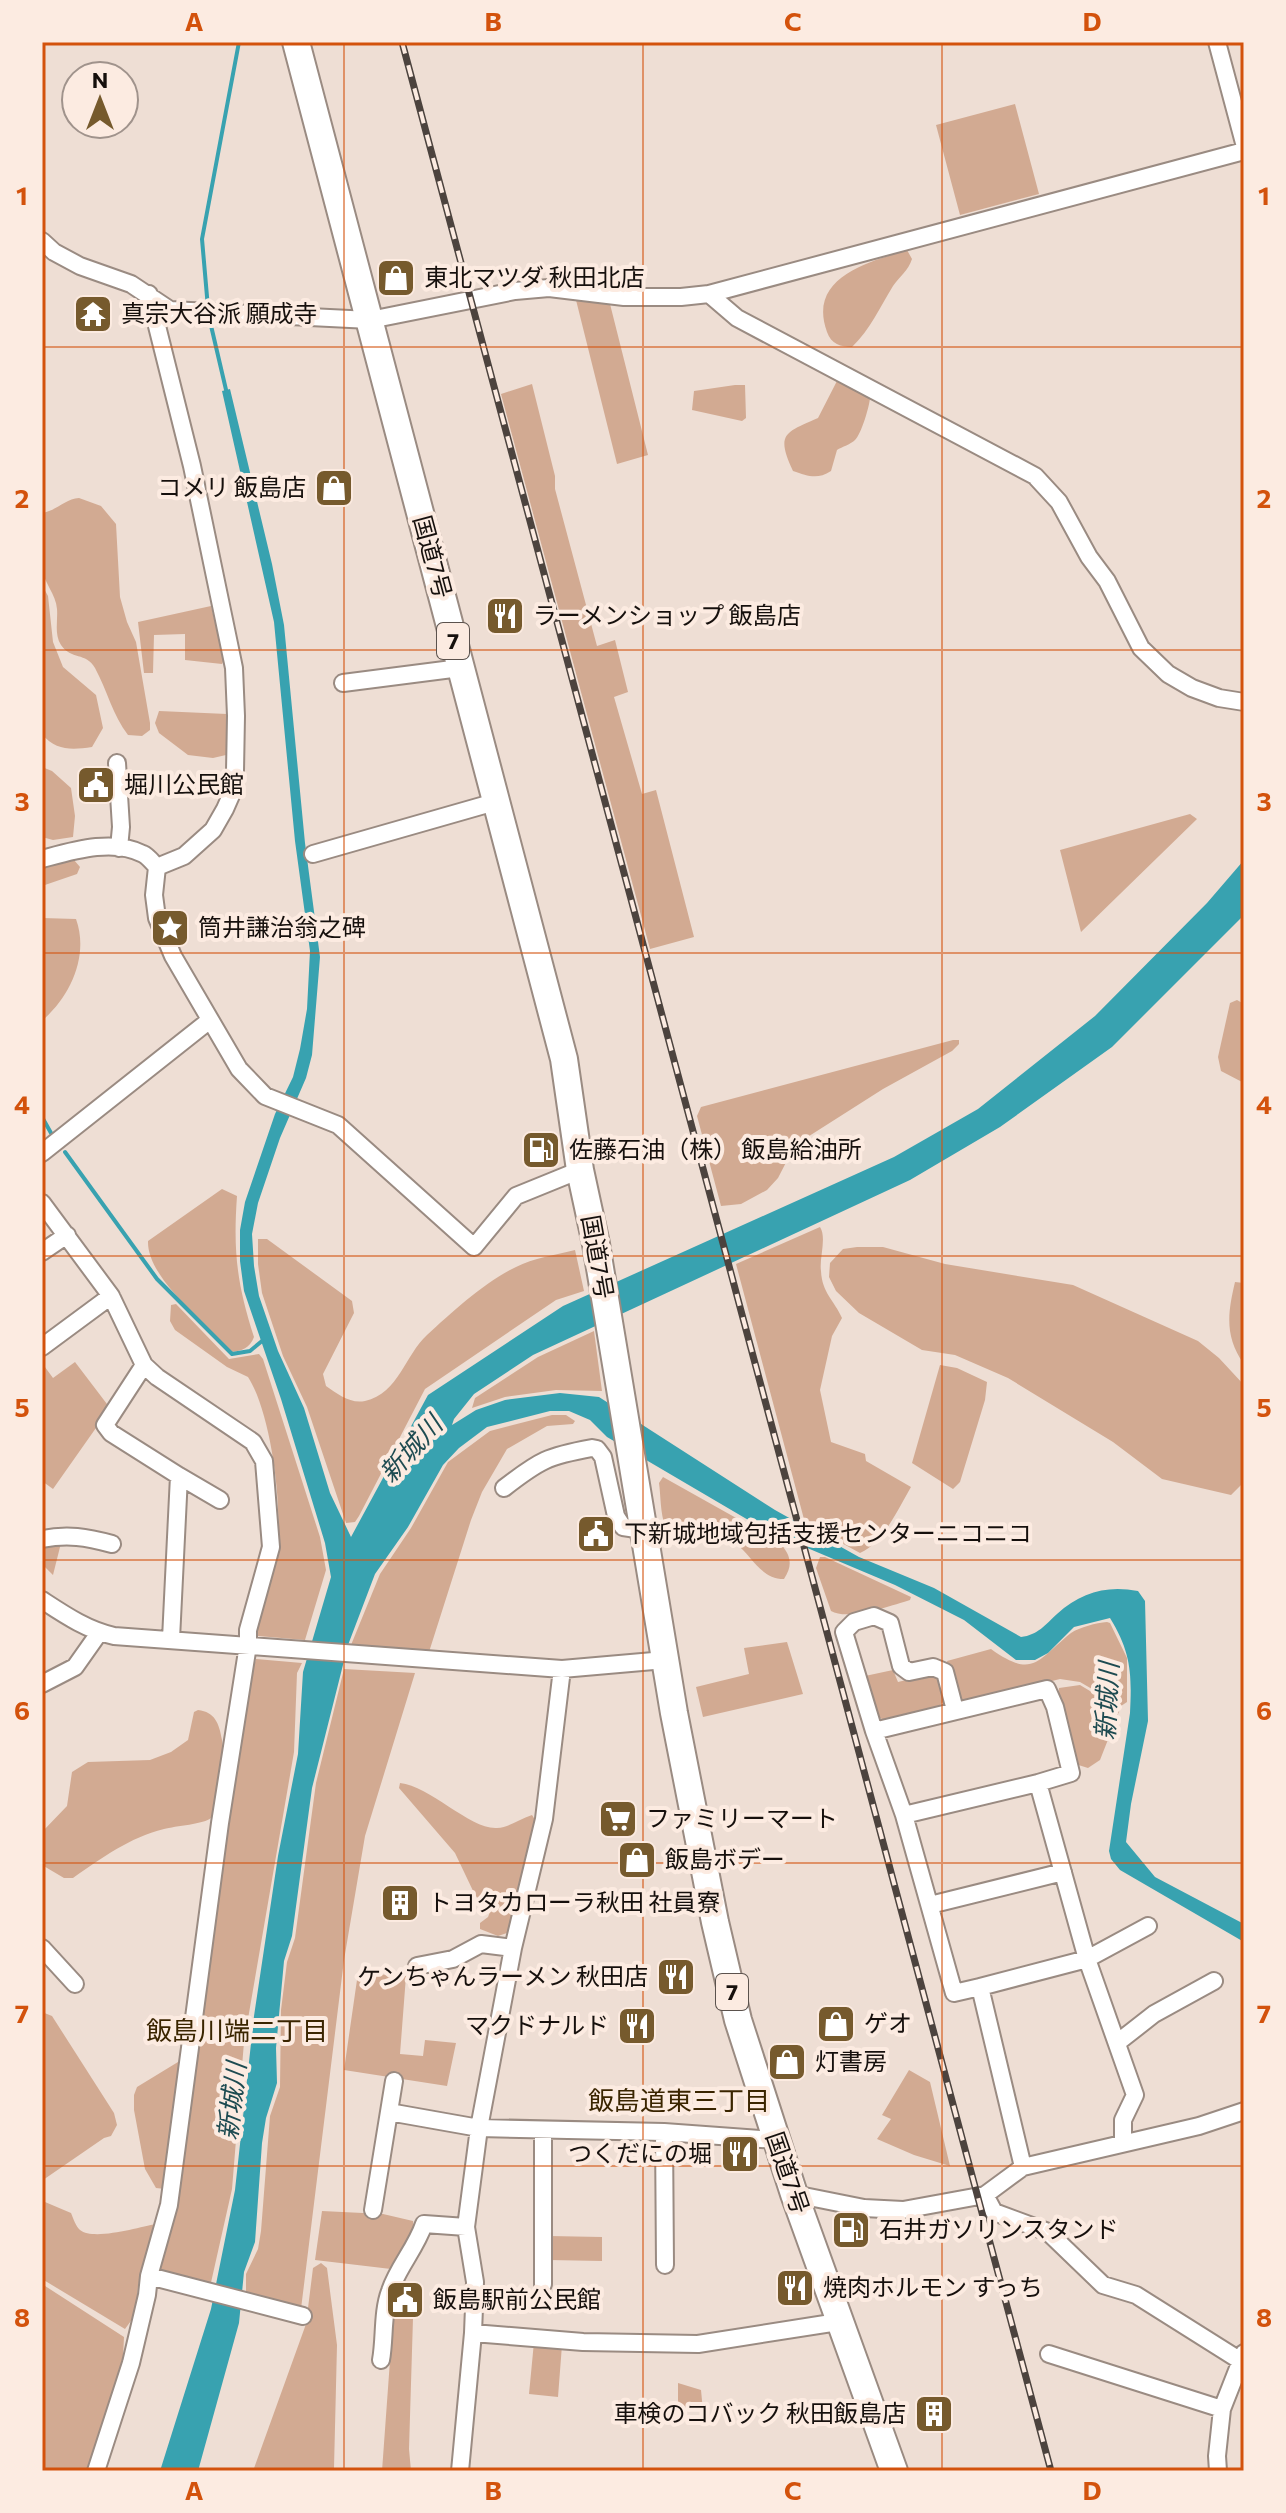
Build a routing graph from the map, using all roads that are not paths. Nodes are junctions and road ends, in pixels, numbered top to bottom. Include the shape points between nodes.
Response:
1 (296, 42) edge
2 (1217, 42) edge
3 (1244, 143) edge
4 (1244, 151) edge
5 (42, 241) edge
6 (149, 294) junction
7 (709, 294) junction
8 (370, 320) junction
9 (460, 668) junction
10 (343, 683) dead end
11 (1244, 702) edge
12 (117, 763) dead end
13 (495, 802) junction
14 (119, 848) junction
15 (313, 854) dead end
16 (42, 859) edge
17 (157, 867) junction
18 (210, 1020) junction
19 (42, 1153) edge
20 (580, 1170) junction
21 (42, 1203) edge
22 (67, 1235) junction
23 (42, 1252) edge
24 (111, 1296) junction
25 (42, 1347) edge
26 (144, 1365) junction
27 (179, 1476) junction
28 (504, 1488) dead end
29 (220, 1500) dead end
30 (643, 1530) junction
31 (42, 1539) edge
32 (112, 1544) dead end
33 (42, 1600) edge
34 (99, 1633) junction
35 (171, 1639) junction
36 (248, 1645) junction
37 (665, 1660) junction
38 (562, 1669) junction
39 (42, 1684) edge
40 (955, 1710) junction
41 (874, 1731) junction
42 (1038, 1783) junction
43 (904, 1815) junction
44 (1063, 1872) junction
45 (930, 1905) junction
46 (1148, 1926) dead end
47 (42, 1948) edge
48 (513, 1948) junction
49 (1087, 1959) junction
50 (417, 1966) dead end
51 (1214, 1981) dead end
52 (75, 1984) dead end
53 (980, 1987) junction
54 (1117, 2043) junction
55 (394, 2081) dead end
56 (1244, 2111) edge
57 (389, 2112) junction
58 (479, 2128) junction
59 (543, 2131) junction
60 (664, 2132) junction
61 (775, 2140) junction
62 (1123, 2141) junction
63 (1023, 2167) junction
64 (794, 2194) junction
65 (985, 2195) junction
66 (373, 2210) dead end
67 (466, 2227) junction
68 (665, 2265) dead end
69 (154, 2278) junction
70 (543, 2284) dead end
71 (303, 2316) dead end
72 (838, 2322) junction
73 (473, 2333) junction
74 (1049, 2354) dead end
75 (1243, 2359) edge
76 (381, 2360) dead end
77 (1222, 2409) junction
78 (96, 2471) edge
79 (460, 2471) edge
80 (894, 2471) edge
81 (1218, 2471) edge

1 - 8 highway, 国道7号 / 7
2 - 3 street
4 - 7 street
5 - 6 street via 80,266
6 - 8 street via 170,310
6 - 17 street via 234,668 236,716 235,771 225,809 213,830 184,856
7 - 8 street via 624,297 549,288
7 - 11 street via 737,318 1035,476 1059,502 1141,648 1192,688
8 - 9 highway, 国道7号 / 7
9 - 10 street
9 - 13 highway, 国道7号 / 7
12 - 14 street
13 - 15 street
13 - 20 highway, 国道7号 / 7 via 564,1059
14 - 16 street
14 - 17 street via 143,854
17 - 18 street via 157,918
18 - 19 street
18 - 20 street via 239,1069 265,1096 338,1125 474,1247 516,1196
20 - 30 highway, 国道7号 / 7
21 - 22 street
22 - 23 street
22 - 24 street
24 - 25 street
24 - 26 street
26 - 27 street via 105,1425
26 - 36 street via 253,1442 264,1461 271,1547
27 - 29 street
27 - 35 street
28 - 30 street via 538,1461 597,1449 616,1516 623,1527
30 - 37 highway, 国道7号 / 7
31 - 32 street via 82,1535
33 - 34 street
34 - 35 street
34 - 39 street via 75,1667
35 - 36 street
36 - 38 street
36 - 69 street via 169,2205
37 - 38 street
37 - 61 highway, 国道7号 / 7 via 738,2020
38 - 48 street via 544,1819
40 - 41 street
40 - 41 street via 945,1672 933,1667 909,1672 901,1666 890,1623 874,1616 854,1622 844,1632
40 - 42 street via 1047,1689 1071,1773
41 - 43 street
42 - 43 street
42 - 44 street
43 - 45 street
44 - 45 street
44 - 49 street
45 - 53 street via 954,1993
46 - 49 street
47 - 52 street
48 - 50 street via 481,1944 453,1959
48 - 58 street
49 - 53 street
49 - 54 street
51 - 54 street via 1154,2014
53 - 63 street
54 - 62 street via 1135,2095 1123,2120
55 - 57 street
56 - 62 street
57 - 58 street
57 - 66 street
58 - 59 street
58 - 67 street
59 - 60 street
59 - 70 street
60 - 61 street
60 - 68 street
61 - 64 highway, 国道7号 / 7
62 - 63 street
63 - 65 street
64 - 65 street via 903,2210
64 - 72 highway, 国道7号 / 7
65 - 75 street via 994,2212 1048,2232 1103,2285 1136,2295
67 - 73 street via 475,2282
67 - 76 street via 424,2224 388,2296
69 - 71 street
69 - 78 street
72 - 73 street via 698,2344
72 - 80 highway, 国道7号 / 7
73 - 79 street
74 - 77 street
75 - 77 street
77 - 81 street

